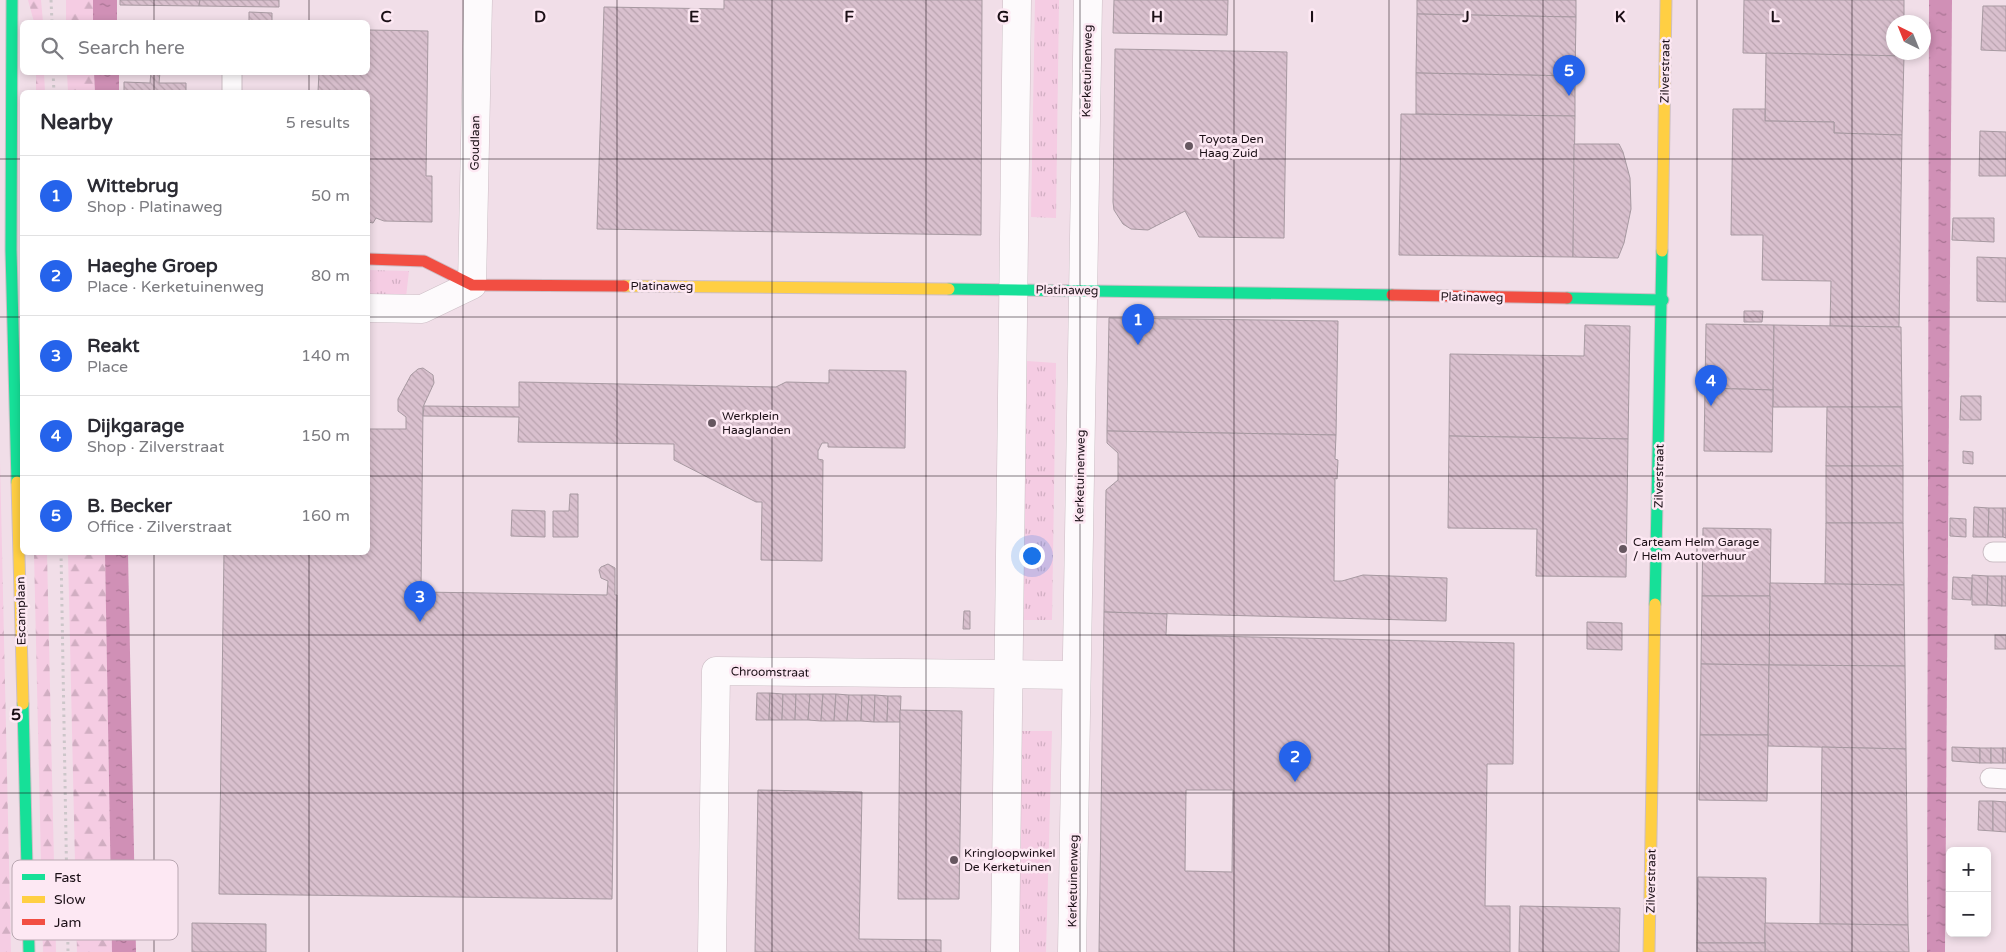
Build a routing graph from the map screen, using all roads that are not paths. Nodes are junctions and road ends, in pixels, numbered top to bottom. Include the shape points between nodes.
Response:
1 (12, 0) edge
2 (478, 0) edge
3 (1017, 0) edge
4 (1088, 0) edge
5 (1666, 0) edge
6 (232, 75) edge
7 (232, 90) edge
8 (11, 253) edge
9 (370, 259) edge
10 (472, 285) junction
11 (1015, 289) junction
12 (1084, 291) junction
13 (12, 300) edge
14 (1663, 300) junction
15 (370, 308) edge
16 (1010, 674) junction
17 (1075, 675) junction
18 (27, 860) edge
19 (712, 952) edge
20 (1005, 952) edge
21 (1072, 952) edge
22 (1649, 952) edge

1 - 8 street, Escamplaan
2 - 10 street, Goudlaan
3 - 11 street
4 - 12 street, Kerketuinenweg
5 - 14 street, Zilverstraat
6 - 7 lane
8 - 13 street, Escamplaan
9 - 10 street, Platinaweg via 424,261
10 - 11 street, Platinaweg
10 - 15 street, Platinaweg via 422,309
11 - 12 street, Platinaweg
11 - 16 street
12 - 14 street, Platinaweg
12 - 17 street, Kerketuinenweg
13 - 18 street, Escamplaan
14 - 22 street, Zilverstraat
16 - 17 street, Chroomstraat
16 - 19 street, Chroomstraat via 716,671
16 - 20 street
17 - 21 street, Kerketuinenweg

